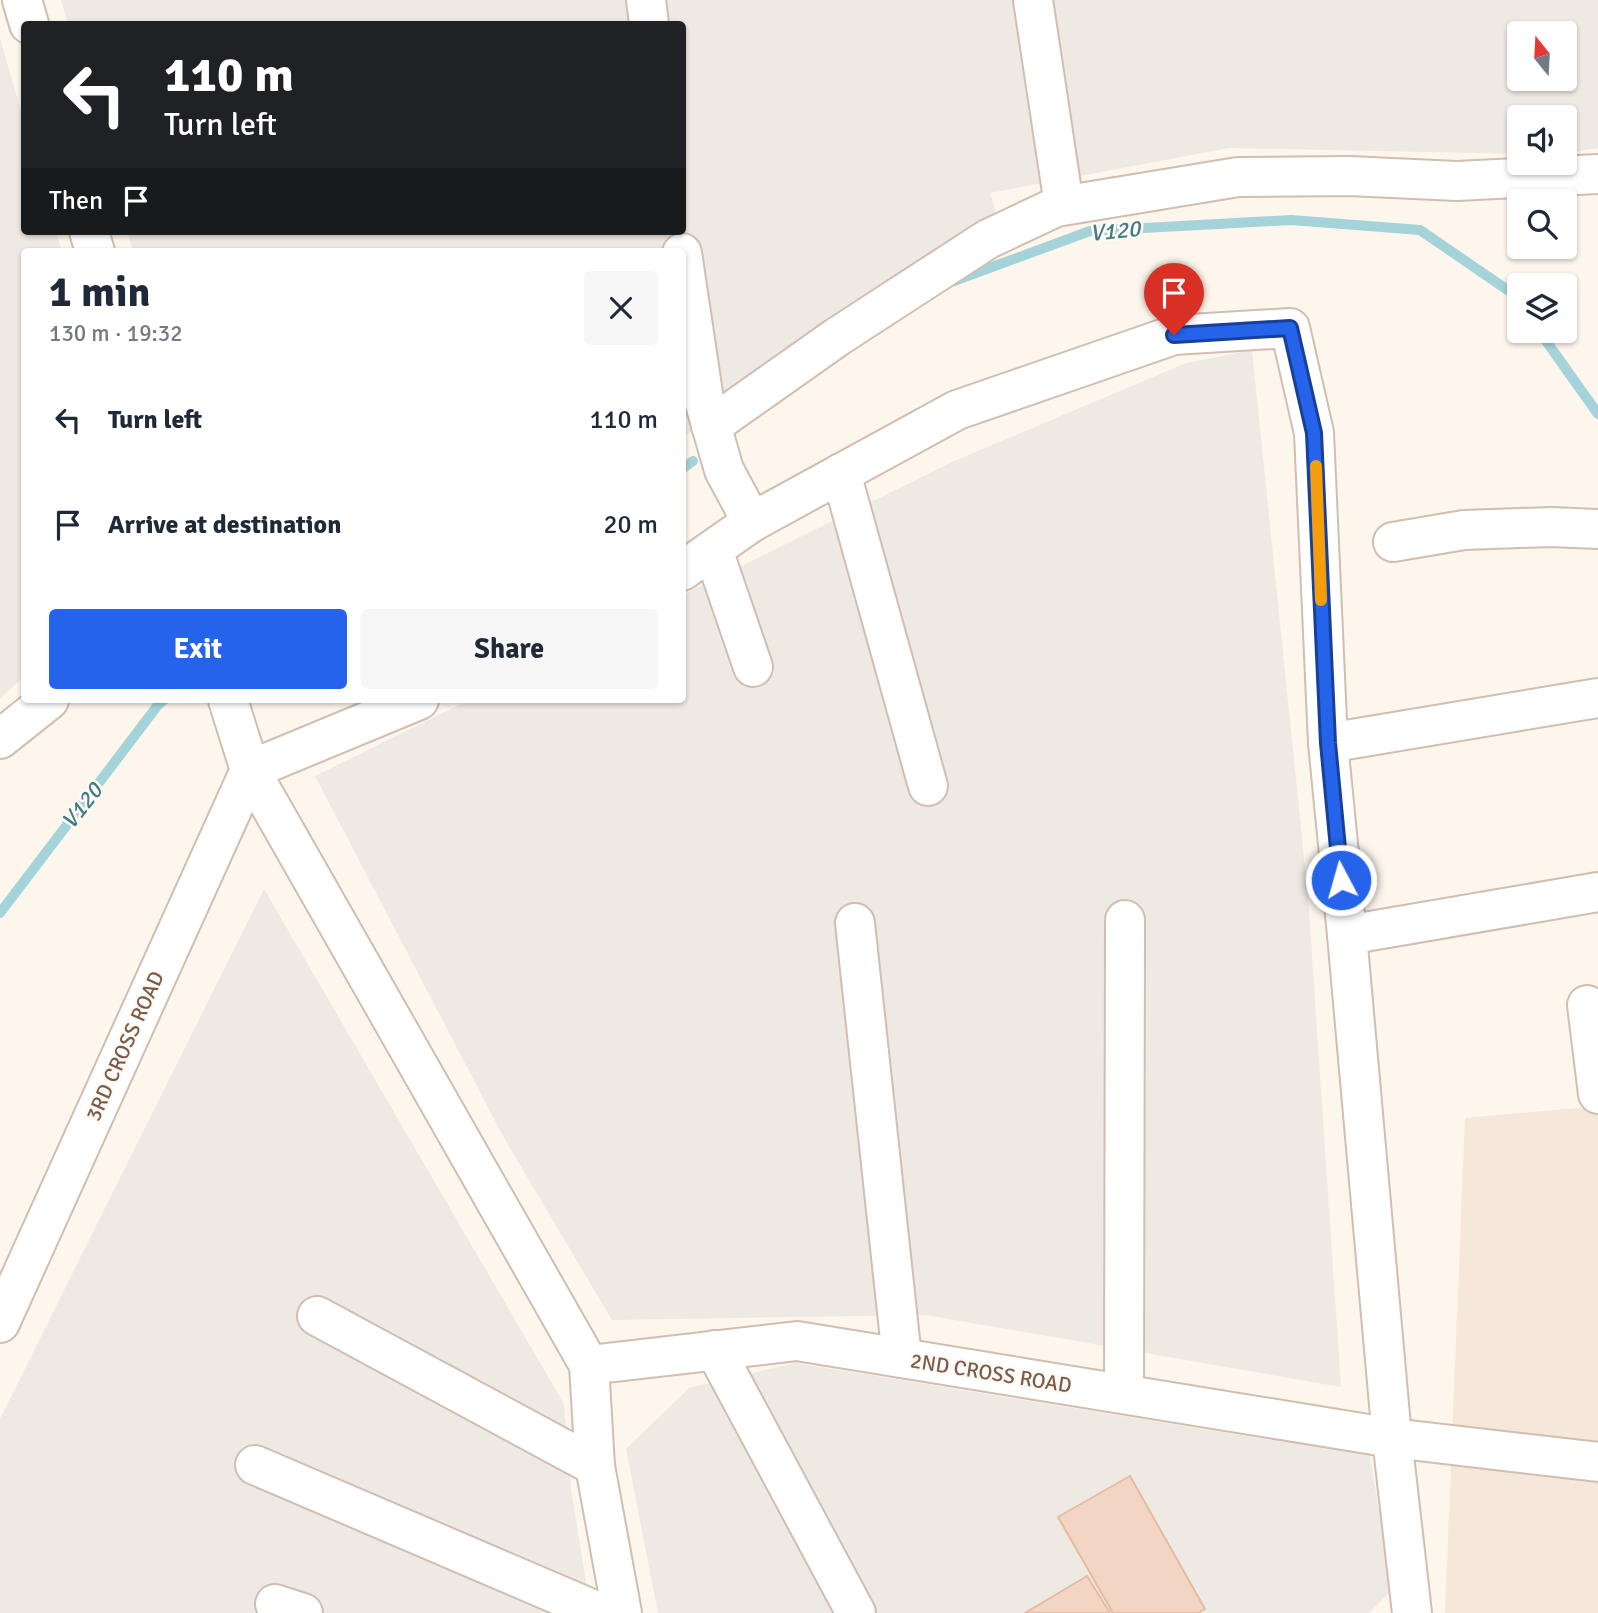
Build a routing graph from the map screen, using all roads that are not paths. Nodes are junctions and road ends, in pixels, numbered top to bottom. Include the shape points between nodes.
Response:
1 (22, 0) edge
2 (646, 0) edge
3 (1033, 0) edge
4 (28, 21) edge
5 (649, 21) edge
6 (1598, 174) edge
7 (1063, 205) junction
8 (686, 280) edge
9 (711, 426) junction
10 (841, 473) junction
11 (752, 522) junction
12 (1598, 529) edge
13 (1393, 542) dead end
14 (713, 550) junction
15 (686, 568) edge
16 (753, 667) dead end
17 (1598, 698) edge
18 (45, 703) edge
19 (229, 703) edge
20 (412, 703) edge
21 (0, 740) edge
22 (1328, 743) junction
23 (250, 770) junction
24 (928, 786) dead end
25 (1598, 892) edge
26 (1125, 920) dead end
27 (855, 923) dead end
28 (1347, 935) junction
29 (1587, 1005) dead end
30 (1598, 1094) edge
31 (317, 1317) dead end
32 (0, 1323) edge
33 (715, 1350) junction
34 (902, 1358) junction
35 (589, 1365) junction
36 (1124, 1394) junction
37 (1392, 1438) junction
38 (1598, 1462) edge
39 (255, 1465) dead end
40 (595, 1466) junction
41 (601, 1613) edge
42 (622, 1613) edge
43 (856, 1613) edge
44 (1412, 1613) edge

1 - 4 street
2 - 5 street
3 - 7 street
6 - 7 street via 1457,181 1238,177
7 - 9 street via 988,239
8 - 9 street
9 - 11 street via 724,470
10 - 11 street
10 - 22 street via 957,410 1174,335 1290,328 1314,433
10 - 24 street
11 - 14 street
12 - 13 street via 1464,530
14 - 15 street
14 - 16 street
17 - 22 street
18 - 21 street
19 - 23 street
20 - 23 street
22 - 28 street
23 - 32 street, 3RD CROSS ROAD
23 - 35 street
25 - 28 street
26 - 36 street
27 - 34 street
28 - 37 street
29 - 30 street
31 - 40 street
33 - 34 street, 2ND CROSS ROAD via 797,1341
33 - 35 street, 2ND CROSS ROAD
33 - 43 street
34 - 36 street, 2ND CROSS ROAD
35 - 40 street
36 - 37 street, 2ND CROSS ROAD
37 - 38 street, 2ND CROSS ROAD
37 - 44 street
39 - 41 street
40 - 42 street

